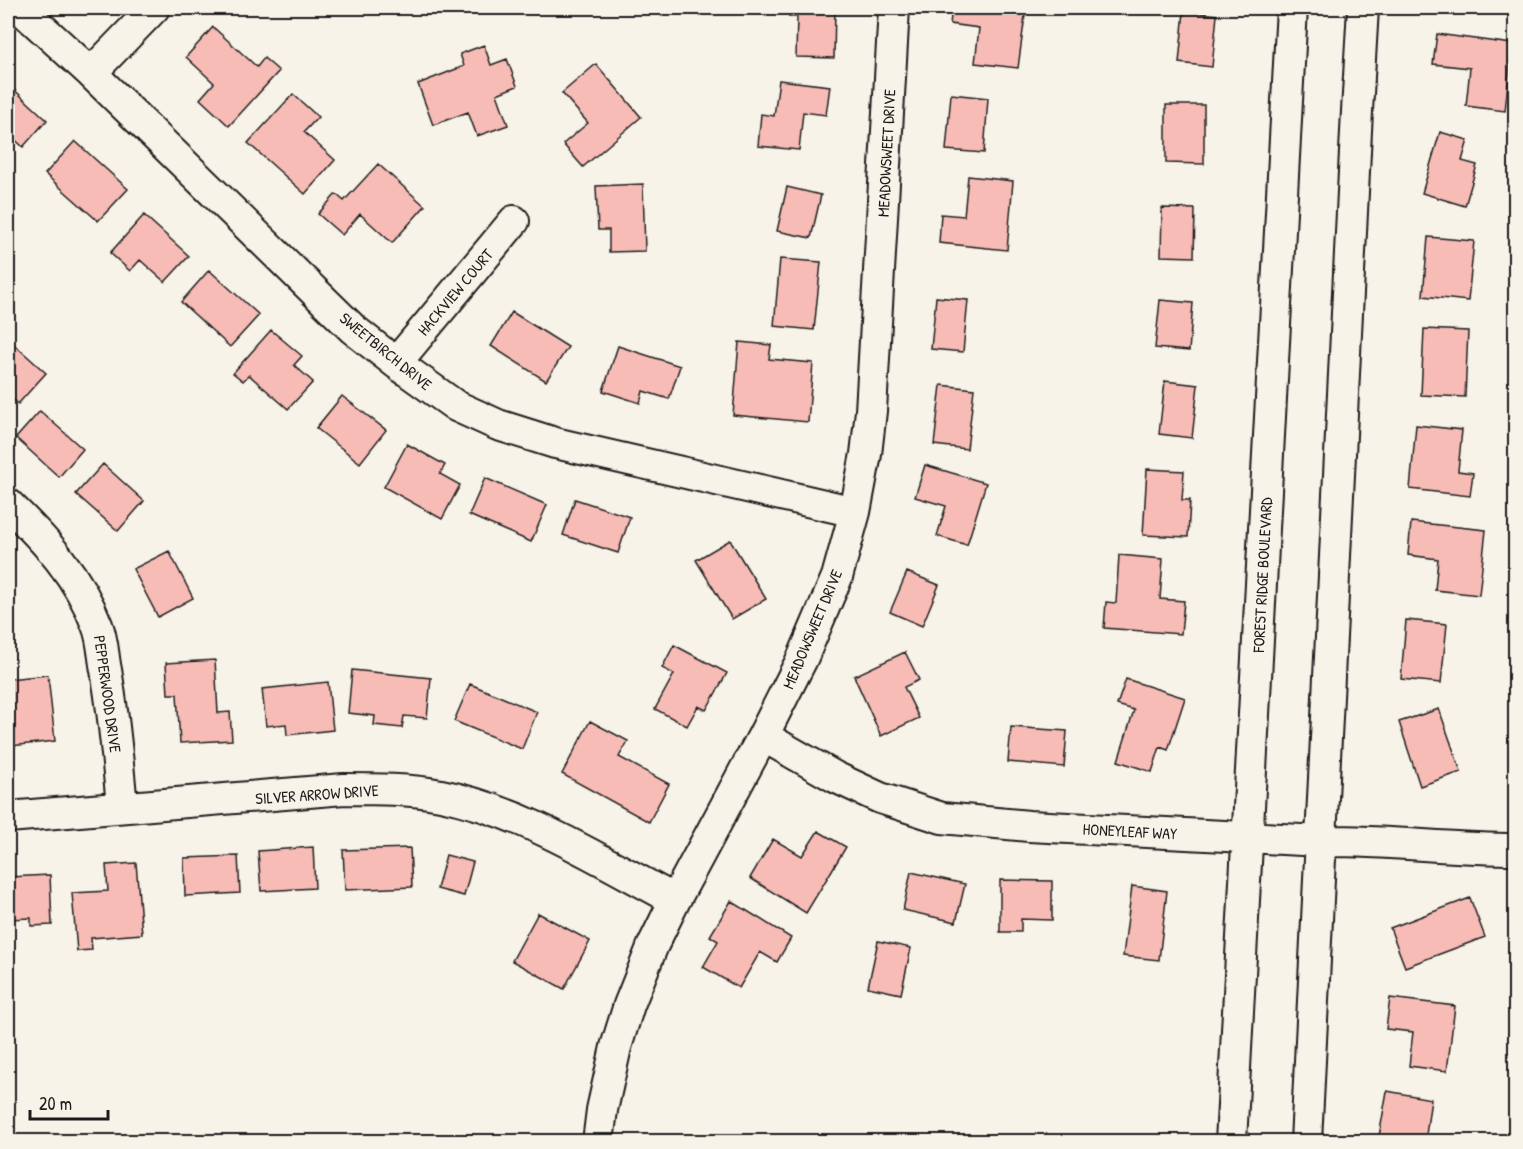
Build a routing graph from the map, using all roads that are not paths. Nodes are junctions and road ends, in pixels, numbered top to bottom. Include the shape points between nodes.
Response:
1 (20, 8) edge
2 (154, 8) edge
3 (894, 8) edge
4 (1292, 8) edge
5 (1363, 8) edge
6 (91, 74) junction
7 (514, 221) dead end
8 (396, 363) junction
9 (8, 504) edge
10 (855, 512) junction
11 (763, 736) junction
12 (122, 807) junction
13 (8, 817) edge
14 (1248, 837) junction
15 (1321, 841) junction
16 (1515, 849) edge
17 (675, 900) junction
18 (598, 1142) edge
19 (1231, 1142) edge
20 (1306, 1142) edge

1 - 6 street, SWEETBIRCH DRIVE
2 - 6 street
3 - 10 street, MEADOWSWEET DRIVE via 872,411
4 - 14 street, FOREST RIDGE BOULEVARD
5 - 15 street
6 - 8 street, SWEETBIRCH DRIVE via 353,329
7 - 8 street, HACKVIEW COURT
8 - 10 street, SWEETBIRCH DRIVE via 456,406 498,425 555,443
9 - 12 street, PEPPERWOOD DRIVE via 65,564 99,628 113,711
10 - 11 street, MEADOWSWEET DRIVE via 837,577
11 - 14 street, HONEYLEAF WAY via 880,798 942,818
11 - 17 street, MEADOWSWEET DRIVE
12 - 13 street, SILVER ARROW DRIVE
12 - 17 street, SILVER ARROW DRIVE via 344,789 397,789 441,795 531,824
14 - 15 street, HONEYLEAF WAY
14 - 19 street, FOREST RIDGE BOULEVARD
15 - 16 street, HONEYLEAF WAY
15 - 20 street
17 - 18 street, MEADOWSWEET DRIVE via 653,945 616,1047

